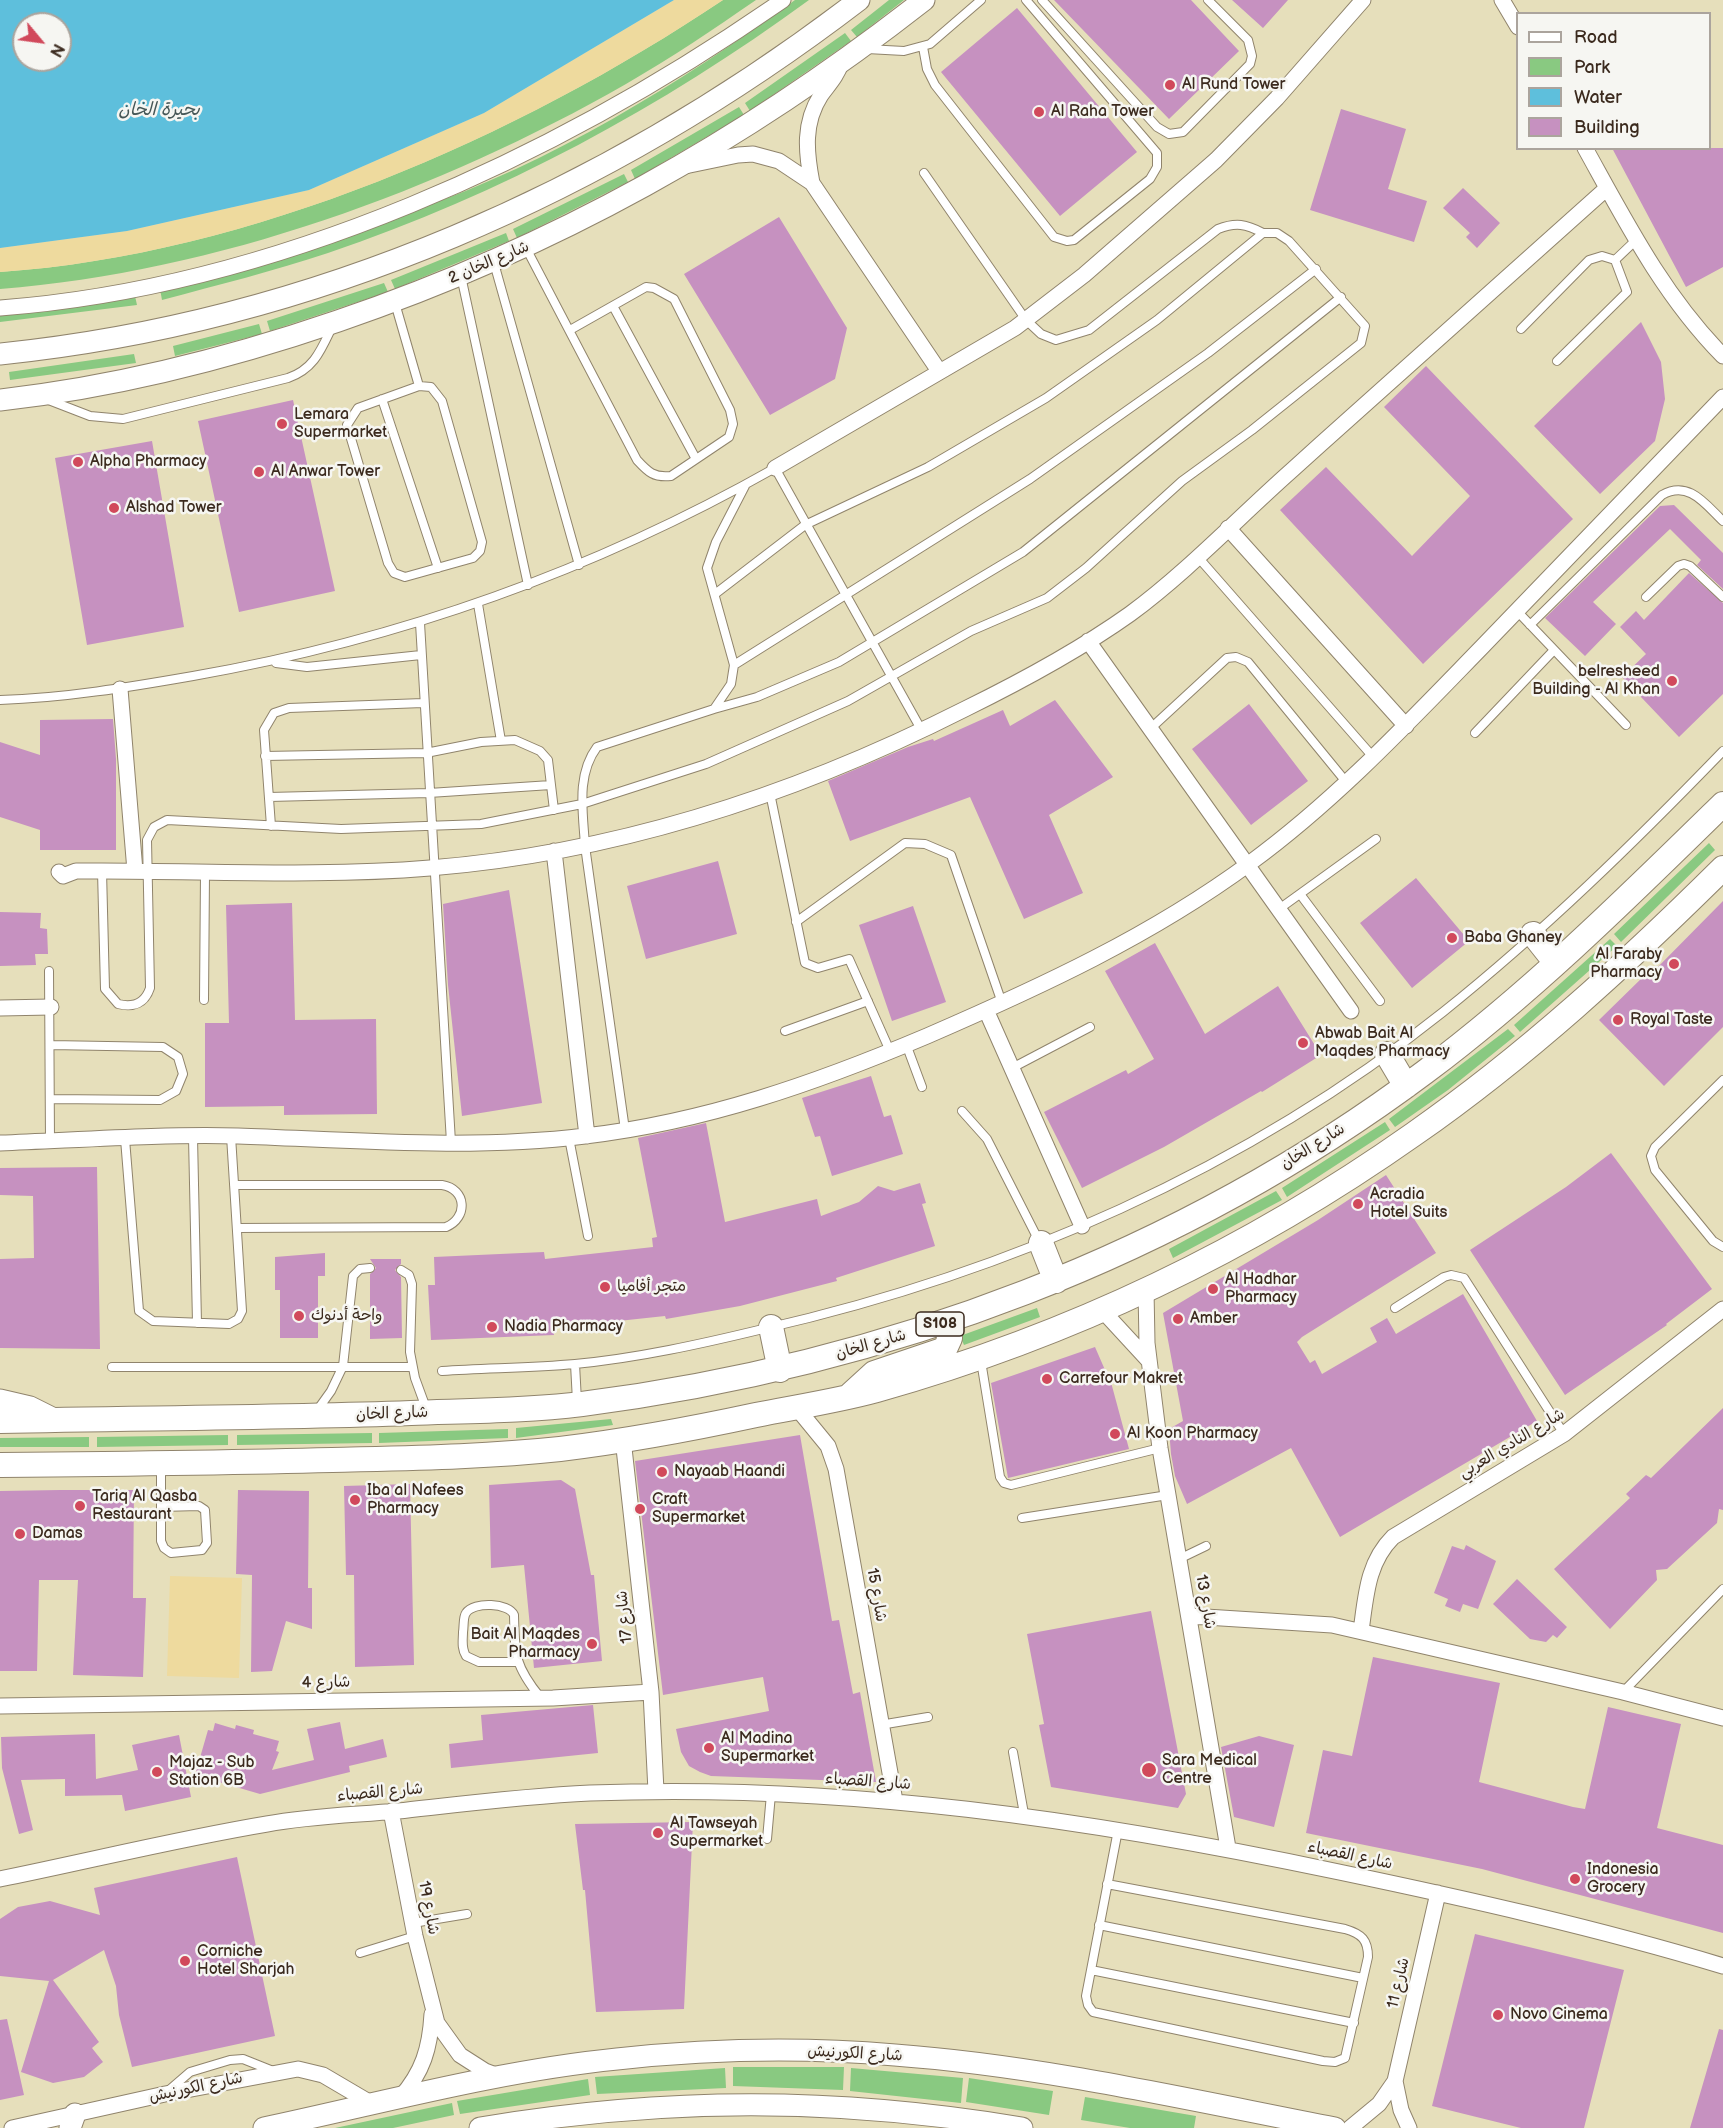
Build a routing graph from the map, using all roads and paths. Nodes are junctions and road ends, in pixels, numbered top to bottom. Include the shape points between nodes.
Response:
1 (783, 0) edge
2 (860, 0) edge
3 (924, 0) edge
4 (981, 0) edge
5 (1026, 0) edge
6 (1042, 0) edge
7 (1208, 0) edge
8 (1363, 0) edge
9 (1502, 0) edge
10 (1516, 24) edge
11 (923, 47) junction
12 (859, 50) junction
13 (842, 63) junction
14 (1586, 150) edge
15 (682, 166) junction
16 (924, 173) dead end
17 (812, 183) junction
18 (1607, 188) junction
19 (1263, 233) junction
20 (1635, 241) junction
21 (526, 248) junction
22 (1615, 260) junction
23 (494, 262) junction
24 (1316, 269) junction
25 (461, 276) junction
26 (1341, 297) junction
27 (395, 302) junction
28 (613, 306) junction
29 (0, 308) edge
30 (1026, 320) junction
31 (334, 322) junction
32 (1521, 329) dead end
33 (570, 330) junction
34 (0, 354) edge
35 (1723, 356) edge
36 (1557, 361) dead end
37 (939, 371) junction
38 (419, 386) junction
39 (37, 396) junction
40 (1723, 397) edge
41 (382, 399) junction
42 (0, 400) edge
43 (696, 459) junction
44 (775, 468) junction
45 (746, 485) junction
46 (1723, 521) edge
47 (805, 525) junction
48 (1228, 528) junction
49 (1197, 556) junction
50 (579, 565) junction
51 (438, 568) junction
52 (528, 585) junction
53 (715, 594) junction
54 (845, 595) junction
55 (1646, 597) dead end
56 (1723, 597) edge
57 (478, 604) junction
58 (1516, 611) junction
59 (420, 623) junction
60 (1530, 625) junction
61 (871, 640) junction
62 (1088, 641) junction
63 (1554, 650) junction
64 (421, 655) junction
65 (272, 662) junction
66 (734, 665) junction
67 (891, 675) junction
68 (120, 689) junction
69 (0, 700) edge
70 (423, 703) junction
71 (714, 709) junction
72 (1626, 725) dead end
73 (1406, 726) junction
74 (1150, 729) junction
75 (922, 731) junction
76 (1475, 733) dead end
77 (501, 741) junction
78 (1723, 751) edge
79 (426, 753) junction
80 (266, 756) junction
81 (1374, 758) junction
82 (1347, 783) junction
83 (551, 785) junction
84 (429, 793) junction
85 (770, 793) junction
86 (269, 797) junction
87 (582, 804) junction
88 (1723, 804) edge
89 (554, 810) junction
90 (271, 826) junction
91 (431, 827) junction
92 (1376, 839) dead end
93 (585, 846) junction
94 (554, 850) junction
95 (1248, 865) junction
96 (433, 868) junction
97 (1723, 868) edge
98 (102, 871) junction
99 (141, 871) junction
100 (59, 872) dead end
101 (205, 873) junction
102 (1713, 887) edge
103 (1300, 894) junction
104 (1279, 909) junction
105 (796, 922) junction
106 (1533, 934) junction
107 (1556, 963) junction
108 (49, 971) dead end
109 (204, 1000) dead end
110 (868, 1001) junction
111 (1380, 1001) dead end
112 (1002, 1003) junction
113 (51, 1007) junction
114 (0, 1008) edge
115 (986, 1010) junction
116 (1351, 1011) dead end
117 (1090, 1028) dead end
118 (785, 1031) dead end
119 (906, 1044) junction
120 (51, 1045) junction
121 (890, 1051) junction
122 (1386, 1054) junction
123 (1011, 1068) junction
124 (1723, 1080) edge
125 (1406, 1086) junction
126 (922, 1087) dead end
127 (50, 1099) junction
128 (962, 1111) dead end
129 (625, 1130) junction
130 (231, 1136) junction
131 (586, 1136) junction
132 (193, 1137) junction
133 (569, 1138) junction
134 (125, 1139) junction
135 (50, 1141) junction
136 (451, 1142) junction
137 (0, 1143) edge
138 (234, 1185) junction
139 (1082, 1226) junction
140 (237, 1228) junction
141 (588, 1236) dead end
142 (1041, 1243) junction
143 (1723, 1247) edge
144 (370, 1268) dead end
145 (402, 1270) dead end
146 (1056, 1281) junction
147 (1146, 1290) junction
148 (1395, 1308) dead end
149 (1723, 1309) edge
150 (1102, 1310) junction
151 (198, 1323) junction
152 (944, 1323) junction
153 (771, 1328) junction
154 (980, 1358) junction
155 (1149, 1361) junction
156 (575, 1364) junction
157 (343, 1366) junction
158 (112, 1367) dead end
159 (412, 1367) junction
160 (780, 1370) junction
161 (442, 1371) dead end
162 (849, 1396) junction
163 (0, 1400) edge
164 (578, 1405) junction
165 (796, 1407) junction
166 (428, 1413) junction
167 (313, 1416) junction
168 (56, 1420) junction
169 (0, 1421) edge
170 (1564, 1434) junction
171 (623, 1439) junction
172 (1160, 1448) junction
173 (161, 1464) junction
174 (0, 1466) edge
175 (1168, 1495) junction
176 (161, 1507) junction
177 (1022, 1518) dead end
178 (1206, 1546) dead end
179 (1179, 1559) junction
180 (1723, 1589) edge
181 (1190, 1616) junction
182 (1361, 1631) junction
183 (517, 1662) junction
184 (651, 1692) junction
185 (1623, 1692) junction
186 (540, 1698) junction
187 (0, 1706) edge
188 (928, 1717) dead end
189 (1723, 1718) edge
190 (880, 1725) junction
191 (1013, 1752) dead end
192 (656, 1791) junction
193 (771, 1794) junction
194 (895, 1801) junction
195 (391, 1811) junction
196 (1024, 1814) junction
197 (1118, 1829) junction
198 (766, 1839) dead end
199 (1228, 1848) junction
200 (0, 1879) edge
201 (1107, 1884) junction
202 (1438, 1893) junction
203 (466, 1914) dead end
204 (1099, 1925) junction
205 (414, 1929) junction
206 (360, 1953) dead end
207 (1723, 1966) edge
208 (1090, 1970) junction
209 (1363, 1978) junction
210 (432, 2011) junction
211 (1354, 2023) junction
212 (501, 2077) junction
213 (1395, 2081) junction
214 (400, 2098) junction
215 (374, 2105) junction
216 (72, 2121) edge
217 (12, 2128) edge
218 (264, 2128) edge
219 (480, 2128) edge
220 (1022, 2128) edge
221 (1335, 2128) edge
222 (1350, 2128) edge
223 (1409, 2128) edge

1 - 29 street via 606,110 488,171 412,204 230,266 112,292
2 - 34 main road via 770,65 654,137 534,201 408,255 311,291 212,318 107,340
3 - 12 main road, شارع الخان 2
4 - 11 lane via 939,38
5 - 11 lane via 1157,153 1157,167 1150,179 1074,240 1054,237 934,85
6 - 7 lane via 1157,127 1169,134 1188,128 1246,71 1252,56 1248,40
8 - 30 street via 1216,160 1151,219
9 - 10 street
11 - 12 lane via 904,51
12 - 13 main road, شارع الخان 2
13 - 15 main road, شارع الخان 2
13 - 17 street via 808,124 807,157
14 - 18 street
15 - 17 street via 753,154 778,161
15 - 21 main road, شارع الخان 2
16 - 30 lane
17 - 37 street
18 - 20 street
18 - 48 street
19 - 24 lane via 1283,236
19 - 30 lane via 1248,225 1232,223 1218,229 1089,330 1056,340 1041,334
19 - 47 lane via 1157,320 1046,398 928,466
20 - 22 lane
20 - 35 street via 1680,307
21 - 23 main road, شارع الخان 2
21 - 33 lane
22 - 32 lane via 1602,256 1589,260
22 - 36 lane via 1627,292
23 - 25 main road, شارع الخان 2
23 - 50 lane
24 - 26 lane
24 - 54 lane via 1120,417
25 - 27 main road, شارع الخان 2
25 - 52 lane
26 - 61 lane via 1023,552
26 - 67 lane via 1363,320 1365,332 1361,343 1182,481 1047,598 971,631
27 - 31 main road, شارع الخان 2
27 - 38 lane
28 - 33 lane
28 - 43 lane
28 - 43 lane via 646,287 674,299 730,410 733,424 729,437
30 - 37 street
31 - 39 main road, شارع الخان 2 via 205,363
31 - 39 lane via 320,354 298,375 134,417 90,416
33 - 43 lane via 637,460 649,473 671,476
37 - 44 street
38 - 41 lane
38 - 51 lane via 431,387 442,401 482,537 482,547 473,558
39 - 42 main road, شارع الخان 2
40 - 58 street
41 - 51 lane
41 - 51 lane via 353,412 347,432 388,562 394,573 405,577
44 - 45 lane
44 - 47 lane
45 - 50 lane
45 - 53 lane via 707,568
46 - 60 lane via 1695,494 1670,491
47 - 53 lane
47 - 54 lane
48 - 49 street
48 - 73 street
49 - 62 street via 1131,613
49 - 81 lane
50 - 52 lane
52 - 57 lane
53 - 66 lane
54 - 61 lane
54 - 66 lane
55 - 56 lane via 1684,564
57 - 59 lane
57 - 77 lane
58 - 60 lane
58 - 73 street
59 - 64 lane
59 - 65 lane
60 - 63 lane
61 - 67 lane
61 - 71 lane via 839,662 757,697
62 - 74 street
62 - 75 street via 1033,675
63 - 72 lane
63 - 76 lane
64 - 65 lane via 307,667
64 - 70 lane
65 - 68 lane
66 - 71 lane via 731,684
67 - 75 lane
67 - 87 lane via 848,700 706,764
68 - 69 lane
68 - 99 street
70 - 79 lane
70 - 80 lane via 289,708 274,713 264,730
71 - 87 lane via 597,747 584,771
73 - 81 street
74 - 82 lane via 1227,658 1236,657 1248,662
74 - 95 street
75 - 85 street
77 - 79 lane via 481,741
77 - 83 lane via 515,740 540,751 548,760
78 - 106 lane
79 - 80 lane
79 - 84 lane
80 - 86 lane
81 - 82 street
82 - 95 street
83 - 84 lane
83 - 89 lane
84 - 86 lane
84 - 91 lane
85 - 93 street via 699,817
85 - 105 lane
86 - 90 lane
87 - 89 lane
87 - 93 lane
88 - 107 main road, شارع الخان / S108
89 - 91 lane via 481,824
90 - 91 lane
90 - 99 lane via 167,820 154,827 147,840
91 - 96 lane
92 - 103 lane
93 - 94 street
93 - 129 lane
94 - 96 street
94 - 131 street
95 - 104 street
95 - 112 street via 1112,950
96 - 101 street via 338,874
96 - 136 lane
97 - 102 main road
98 - 99 street
98 - 99 lane via 105,989 112,1001 125,1006 138,1004 150,988
98 - 100 street via 76,871 63,876
99 - 101 street
101 - 109 lane
102 - 147 main road via 1499,1071 1418,1132 1278,1221
103 - 104 lane
103 - 111 lane
104 - 116 street
105 - 110 lane via 805,963 818,968 849,959
105 - 112 lane via 905,843 925,844 951,855
106 - 107 main road
106 - 122 lane
107 - 125 main road, شارع الخان / S108
108 - 113 lane
110 - 118 lane
110 - 121 lane
112 - 115 street
113 - 114 street
113 - 120 lane
115 - 119 street
115 - 123 street
117 - 123 lane
119 - 121 street
119 - 126 lane
120 - 127 lane
120 - 127 lane via 163,1047 178,1057 183,1074 176,1091 160,1100
121 - 129 street via 788,1091 722,1110
122 - 125 main road
122 - 139 lane via 1234,1152
123 - 139 street
124 - 143 lane via 1655,1147 1651,1156 1655,1170 1713,1241
125 - 146 main road, شارع الخان / S108 via 1335,1134 1202,1213
127 - 135 lane
128 - 142 lane via 987,1139
129 - 131 street
130 - 132 street
130 - 136 street
130 - 138 lane
131 - 133 street
132 - 134 street
132 - 151 lane
133 - 136 street via 518,1143
133 - 141 lane
134 - 135 street
134 - 151 lane via 137,1305 143,1316 153,1321
135 - 137 street
138 - 140 lane
138 - 140 lane via 442,1185 454,1189 462,1201 457,1220 446,1227
139 - 142 lane
140 - 151 lane via 241,1315 229,1324
142 - 146 main road
142 - 153 lane via 960,1275
144 - 157 lane via 356,1272 351,1280
145 - 159 lane via 412,1284
146 - 152 main road, شارع الخان / S108
147 - 150 main road
147 - 155 street, شارع 13
148 - 170 lane via 1444,1277 1464,1278
149 - 170 street, شارع النادي العربي
150 - 154 main road
150 - 155 street
152 - 160 main road, شارع الخان / S108
152 - 162 main road via 950,1338 945,1349 874,1373
153 - 156 lane
153 - 160 main road
154 - 162 main road
154 - 172 lane via 1004,1483 1011,1485
155 - 172 street, شارع 13
156 - 161 lane
156 - 164 lane
157 - 158 lane
157 - 159 lane
157 - 167 lane
159 - 166 lane
160 - 164 main road, شارع الخان / S108
162 - 165 main road
163 - 168 main road via 30,1407
164 - 166 main road, شارع الخان / S108
165 - 171 main road
165 - 190 street, شارع 15 via 814,1426 833,1459
166 - 167 main road, شارع الخان / S108
167 - 168 main road, شارع الخان / S108
168 - 169 main road, شارع الخان / S108
170 - 182 street, شارع النادي العربي via 1394,1537 1379,1555 1370,1575
171 - 173 main road via 484,1455
171 - 184 street, شارع 17
172 - 175 street, شارع 13
173 - 174 main road
173 - 176 lane
175 - 177 lane
175 - 179 street, شارع 13
176 - 176 lane via 164,1548 171,1553 202,1550 207,1543 205,1510 199,1506
178 - 179 lane
179 - 181 street, شارع 13
180 - 185 lane
181 - 182 street via 1289,1620
181 - 199 street, شارع 13
182 - 185 street
183 - 183 lane via 511,1609 479,1606 466,1613 462,1647 469,1659
183 - 186 lane
184 - 186 street, شارع 4
184 - 192 street, شارع 17
185 - 189 street
186 - 187 street, شارع 4
188 - 190 lane
190 - 194 street, شارع 15
191 - 196 lane
192 - 193 street, شارع القصباء
192 - 195 street, شارع القصباء via 518,1798
193 - 194 street, شارع القصباء
193 - 198 lane
194 - 196 street, شارع القصباء
195 - 200 street, شارع القصباء via 269,1823
195 - 205 street, شارع 19
196 - 197 street, شارع القصباء
197 - 199 street, شارع القصباء
197 - 201 lane
199 - 202 street, شارع القصباء
201 - 204 lane
201 - 209 lane via 1352,1931 1367,1944
202 - 207 street, شارع القصباء
202 - 213 street, شارع 11
203 - 205 lane
204 - 208 lane
204 - 209 lane
205 - 206 lane
205 - 210 street, شارع 19
208 - 211 lane
208 - 211 lane via 1086,2000 1093,2012 1101,2016 1323,2061 1345,2058
209 - 211 lane
210 - 212 street, شارع 19 via 443,2035 460,2055 485,2072
210 - 214 street, شارع 19 via 424,2065
212 - 214 main road, شارع الكورنيش
212 - 221 main road, شارع الكورنيش via 606,2060 682,2054 813,2051 894,2055 1015,2069
213 - 222 street, شارع 11 via 1379,2104
213 - 223 street, شارع 11
214 - 215 main road, شارع الكورنيش
215 - 216 street, شارع الكورنيش via 315,2071 298,2069 165,2094
215 - 218 main road, شارع الكورنيش
216 - 217 street, شارع الكورنيش
219 - 220 main road via 616,2109 727,2103 872,2109

